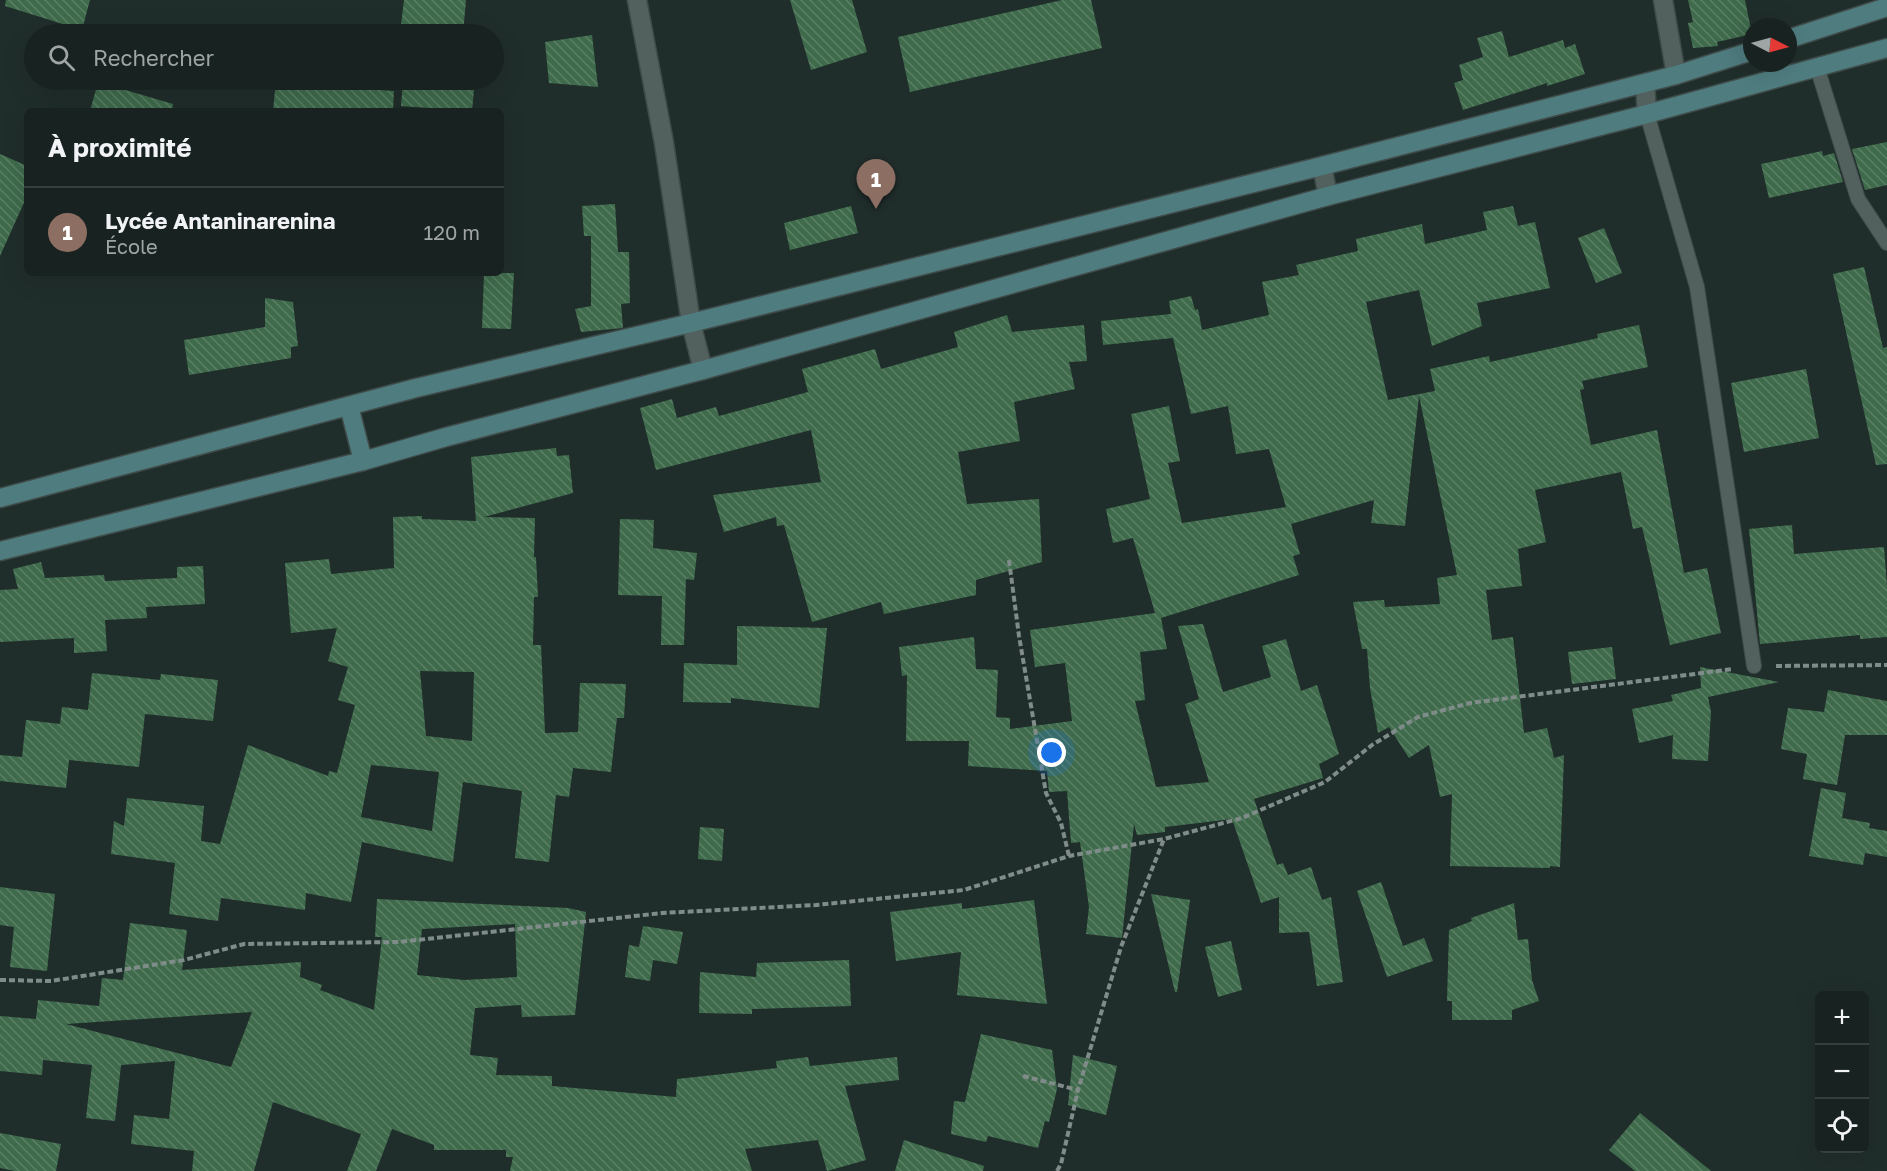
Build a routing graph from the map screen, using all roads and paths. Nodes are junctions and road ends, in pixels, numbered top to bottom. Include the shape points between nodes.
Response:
1 (637, 0) edge
2 (1663, 0) edge
3 (1887, 7) edge
4 (1797, 36) edge
5 (1887, 48) edge
6 (1743, 54) edge
7 (1817, 67) junction
8 (1676, 75) junction
9 (1645, 83) junction
10 (1647, 114) junction
11 (1322, 166) junction
12 (1328, 195) junction
13 (1887, 243) edge
14 (692, 323) junction
15 (704, 370) junction
16 (349, 406) junction
17 (363, 462) junction
18 (0, 498) edge
19 (0, 551) edge
20 (1009, 560) dead end
21 (1887, 665) edge
22 (1754, 666) junction
23 (1164, 839) junction
24 (1069, 856) junction
25 (0, 980) edge
26 (1023, 1076) dead end
27 (1078, 1090) junction
28 (1058, 1171) edge

1 - 14 street
2 - 8 street
3 - 4 street
5 - 7 street
6 - 8 street
7 - 10 street
7 - 13 lane via 1858,199
8 - 9 street
9 - 10 street
9 - 11 street
10 - 12 street
10 - 22 lane via 1697,287
11 - 12 street
11 - 14 street
12 - 15 street
14 - 15 street
14 - 16 street
15 - 17 street via 446,436
16 - 17 street
16 - 18 street
17 - 19 street
20 - 24 path via 1046,793 1061,823
21 - 22 path
22 - 23 path via 1470,703 1418,717 1372,745 1325,782 1242,818
23 - 24 path
23 - 27 path via 1121,947
24 - 25 path via 964,890 816,905 662,913 399,942 244,944 184,960 51,981
26 - 27 path
27 - 28 path

